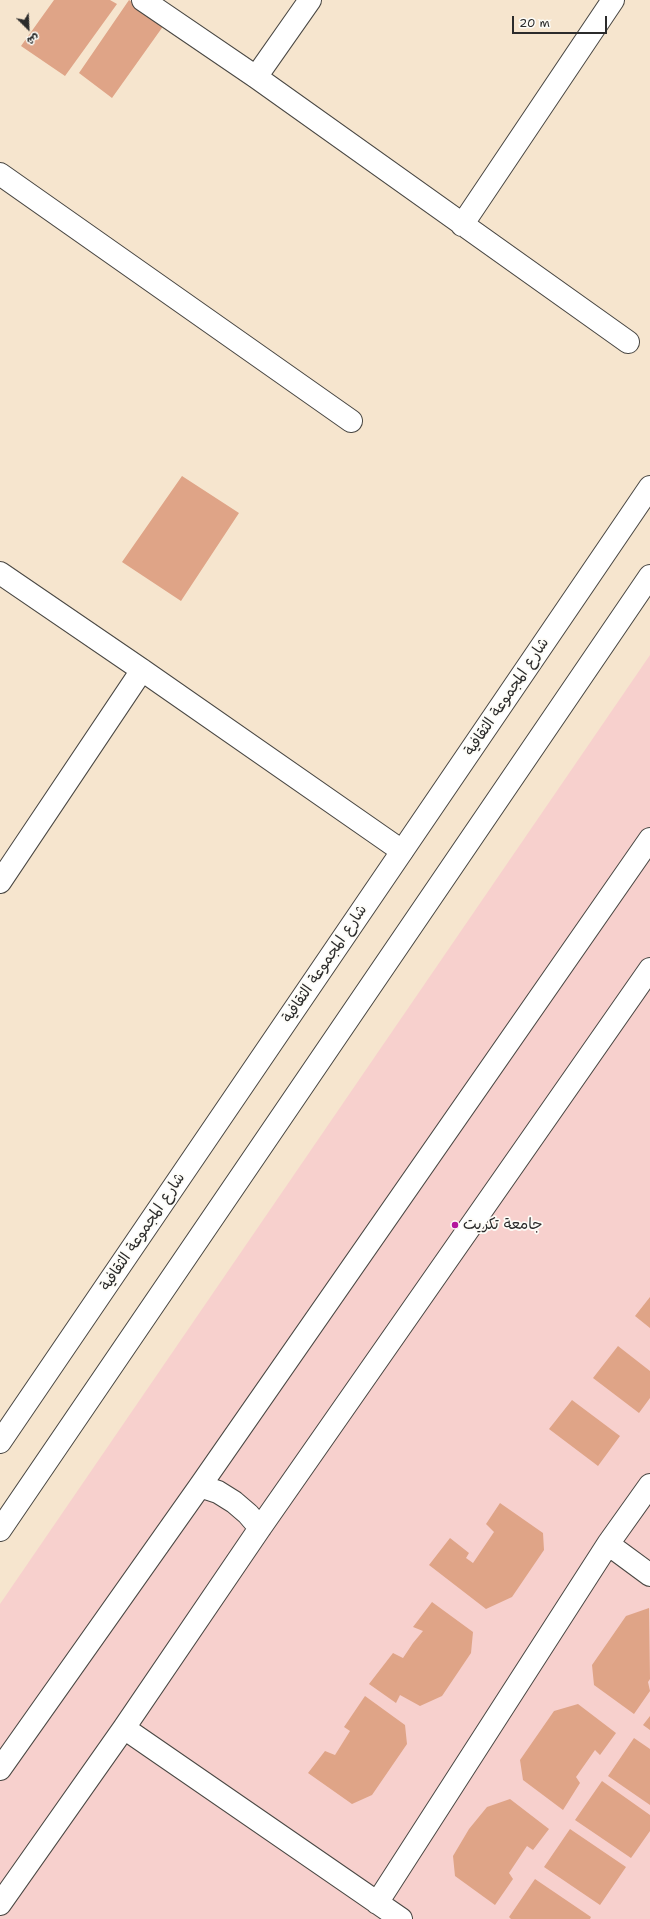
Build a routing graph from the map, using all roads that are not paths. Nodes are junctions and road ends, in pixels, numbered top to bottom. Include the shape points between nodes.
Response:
1 (143, 0) edge
2 (310, 0) edge
3 (613, 0) edge
4 (256, 77) junction
5 (0, 174) edge
6 (462, 224) junction
7 (628, 342) dead end
8 (351, 421) dead end
9 (650, 487) edge
10 (0, 573) edge
11 (650, 576) edge
12 (142, 670) junction
13 (650, 839) edge
14 (402, 851) junction
15 (0, 882) edge
16 (650, 969) edge
17 (0, 1442) edge
18 (650, 1485) edge
19 (200, 1486) junction
20 (260, 1528) junction
21 (0, 1530) edge
22 (608, 1544) junction
23 (650, 1575) edge
24 (124, 1728) junction
25 (0, 1770) edge
26 (378, 1903) junction
27 (0, 1904) edge
28 (401, 1919) edge

1 - 4 street
2 - 4 street
3 - 6 street
4 - 6 street
5 - 8 street
6 - 7 street
9 - 14 street, شارع المجموعة الثقافية
10 - 12 street
11 - 21 street
12 - 14 street
12 - 15 street
13 - 19 street
14 - 17 street, شارع المجموعة الثقافية
16 - 20 street
18 - 22 street
19 - 20 street via 218,1492 234,1502
19 - 25 street
20 - 24 street
22 - 23 street
22 - 26 street
24 - 26 street
24 - 27 street
26 - 28 street

